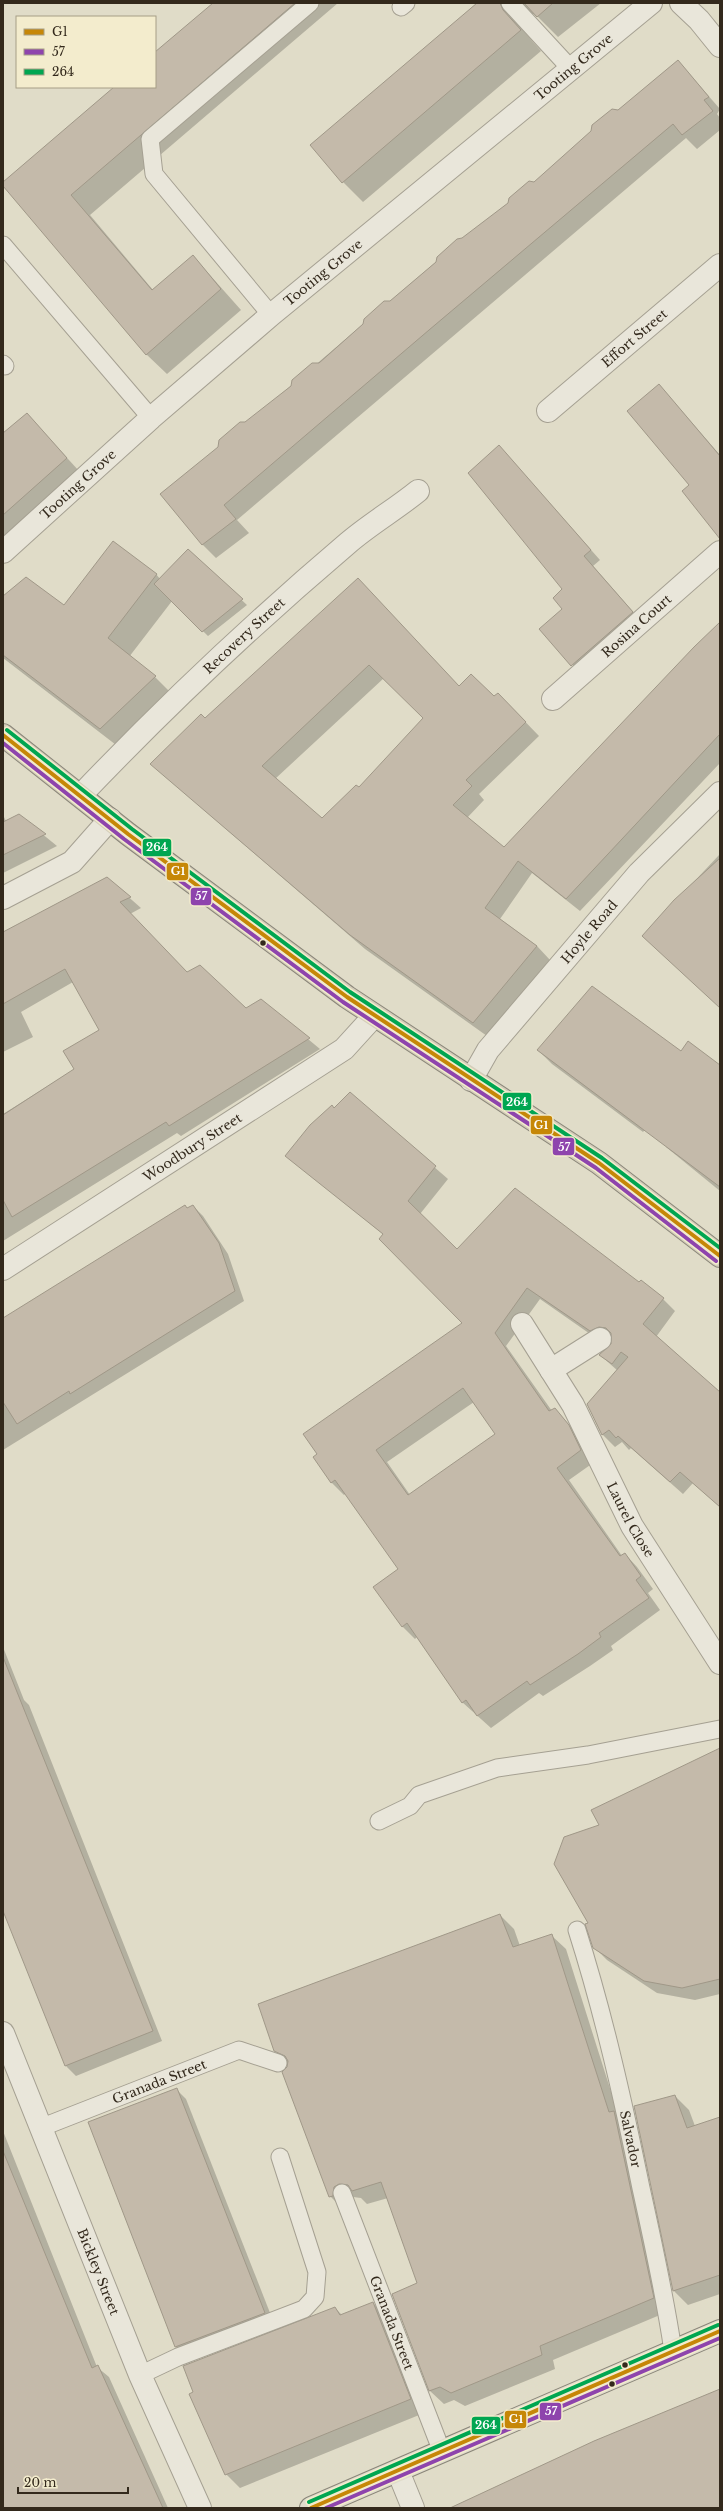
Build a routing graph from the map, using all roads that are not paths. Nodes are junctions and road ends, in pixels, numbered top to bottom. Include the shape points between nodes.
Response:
1 (310, 3) edge
2 (510, 3) edge
3 (651, 3) edge
4 (681, 3) edge
5 (720, 46) edge
6 (571, 69) junction
7 (3, 245) edge
8 (720, 265) edge
9 (271, 315) junction
10 (548, 411) dead end
11 (152, 418) junction
12 (418, 491) dead end
13 (3, 552) edge
14 (720, 552) edge
15 (553, 699) dead end
16 (3, 735) edge
17 (720, 793) edge
18 (81, 795) junction
19 (110, 819) junction
20 (3, 898) edge
21 (374, 1016) junction
22 (471, 1080) junction
23 (720, 1256) edge
24 (3, 1269) edge
25 (522, 1324) dead end
26 (600, 1339) dead end
27 (551, 1370) junction
28 (720, 1663) edge
29 (720, 1729) edge
30 (379, 1821) dead end
31 (577, 1930) dead end
32 (3, 2033) edge
33 (278, 2063) dead end
34 (40, 2128) junction
35 (280, 2157) dead end
36 (342, 2193) dead end
37 (720, 2331) edge
38 (673, 2351) junction
39 (140, 2375) junction
40 (442, 2452) junction
41 (398, 2472) junction
42 (200, 2508) edge
43 (311, 2508) edge
44 (414, 2508) edge

1 - 9 lane via 150,139 154,174
2 - 6 lane
3 - 6 street, Tooting Grove
4 - 5 street
6 - 9 street, Tooting Grove
7 - 11 lane
8 - 10 street, Effort Street
9 - 11 street, Tooting Grove
11 - 13 street, Tooting Grove
12 - 18 street, Recovery Street via 348,542 226,653
14 - 15 street, Rosina Court
16 - 18 highway
17 - 22 street, Hoyle Road via 639,873 488,1050
18 - 19 highway
19 - 20 street via 72,862
19 - 21 highway
21 - 22 highway
21 - 24 street, Woodbury Street via 344,1049 142,1182
22 - 23 highway via 629,1184
25 - 27 street, Laurel Close
26 - 27 street
27 - 28 street, Laurel Close via 573,1405 632,1526
29 - 30 lane via 588,1755 497,1768 419,1795 410,1806
31 - 38 lane, Salvador via 601,2006 619,2080 667,2310
32 - 34 street, Bickley Street
33 - 34 lane, Granada Street via 239,2050
34 - 39 street, Bickley Street
35 - 39 lane via 316,2272 315,2297 304,2309 178,2357
36 - 40 lane, Granada Street
37 - 38 main road
38 - 40 main road
39 - 42 street, Bickley Street
40 - 41 main road
41 - 43 main road
41 - 44 street

